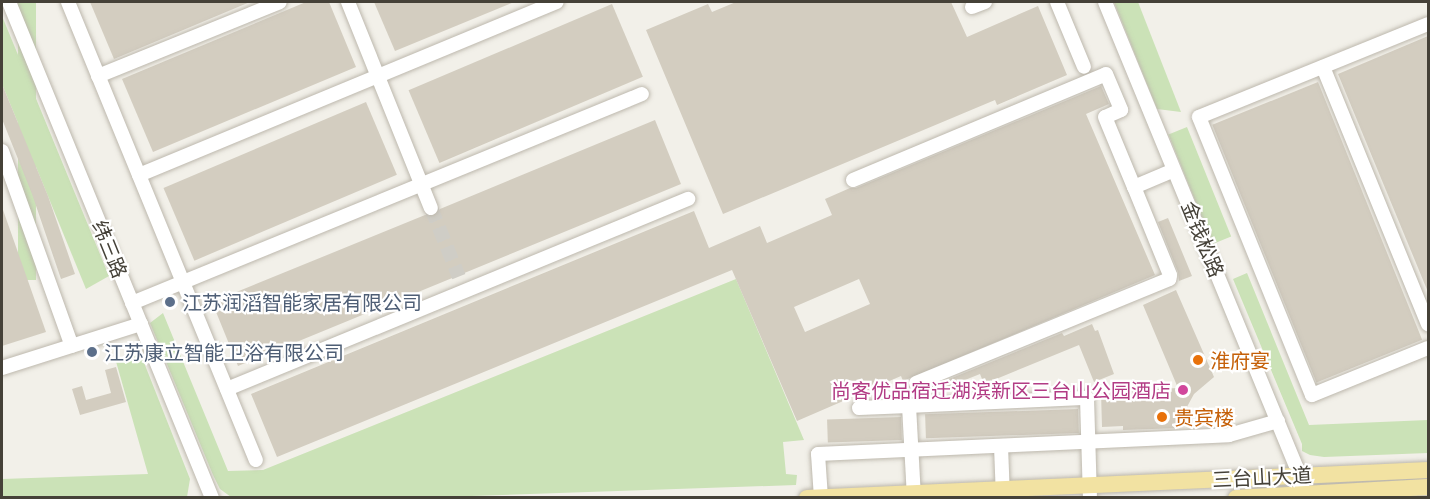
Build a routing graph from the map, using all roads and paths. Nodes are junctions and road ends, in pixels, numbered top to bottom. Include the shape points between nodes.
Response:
1 (9, 2) edge
2 (68, 2) edge
3 (279, 2) edge
4 (348, 2) edge
5 (557, 2) edge
6 (1057, 2) edge
7 (1105, 2) edge
8 (1428, 24) edge
9 (1084, 67) dead end
10 (1323, 67) junction
11 (98, 76) junction
12 (378, 76) junction
13 (642, 94) dead end
14 (2, 151) edge
15 (1174, 170) junction
16 (139, 176) junction
17 (853, 180) dead end
18 (422, 185) junction
19 (1134, 187) junction
20 (688, 199) dead end
21 (431, 208) tunnel mouth
22 (459, 277) tunnel mouth
23 (183, 283) junction
24 (465, 291) junction
25 (132, 303) junction
26 (141, 324) junction
27 (1428, 324) edge
28 (72, 346) junction
29 (1428, 348) edge
30 (2, 369) edge
31 (916, 383) dead end
32 (227, 389) junction
33 (909, 406) junction
34 (859, 408) dead end
35 (1278, 421) junction
36 (1088, 441) junction
37 (1001, 446) junction
38 (911, 450) junction
39 (256, 460) dead end
40 (1428, 470) edge
41 (1319, 475) junction
42 (1300, 476) junction
43 (1428, 487) edge
44 (1090, 491) edge
45 (1002, 493) edge
46 (914, 495) edge
47 (1323, 495) edge
48 (1304, 496) edge
49 (821, 497) edge
50 (212, 498) edge
51 (807, 498) edge
52 (1236, 498) edge

1 - 25 street, 纬三路
2 - 11 street
3 - 11 street
4 - 12 street
5 - 12 street
6 - 9 street
7 - 15 street, 金钱松路
8 - 10 street
10 - 27 street
10 - 29 street via 1199,117 1312,395
11 - 16 street
12 - 16 street
12 - 18 street
13 - 18 street
14 - 28 street
15 - 19 street
15 - 35 street, 金钱松路
16 - 23 street
17 - 19 street via 1106,74 1121,110 1105,117
18 - 21 street
18 - 23 street
19 - 31 street via 1169,279
20 - 24 street
22 - 24 street
23 - 25 street
23 - 32 street
24 - 32 street
25 - 26 street, 纬三路
26 - 28 street
26 - 50 street, 纬三路
28 - 30 street
32 - 39 street
33 - 34 street
33 - 36 street via 1087,398
33 - 38 street
35 - 36 street via 1229,435
35 - 42 street, 金钱松路
36 - 37 street
36 - 44 street
37 - 38 street
37 - 45 street
38 - 46 street
38 - 49 street via 818,454
40 - 41 main road, 三台山大道
41 - 42 main road, 三台山大道
41 - 47 street
42 - 44 main road, 三台山大道
42 - 48 street, 金钱松路
43 - 47 main road, 三台山大道
44 - 45 main road, 三台山大道
45 - 46 main road, 三台山大道
46 - 49 main road, 三台山大道
47 - 48 main road, 三台山大道
48 - 52 main road, 三台山大道
49 - 51 main road, 三台山大道

